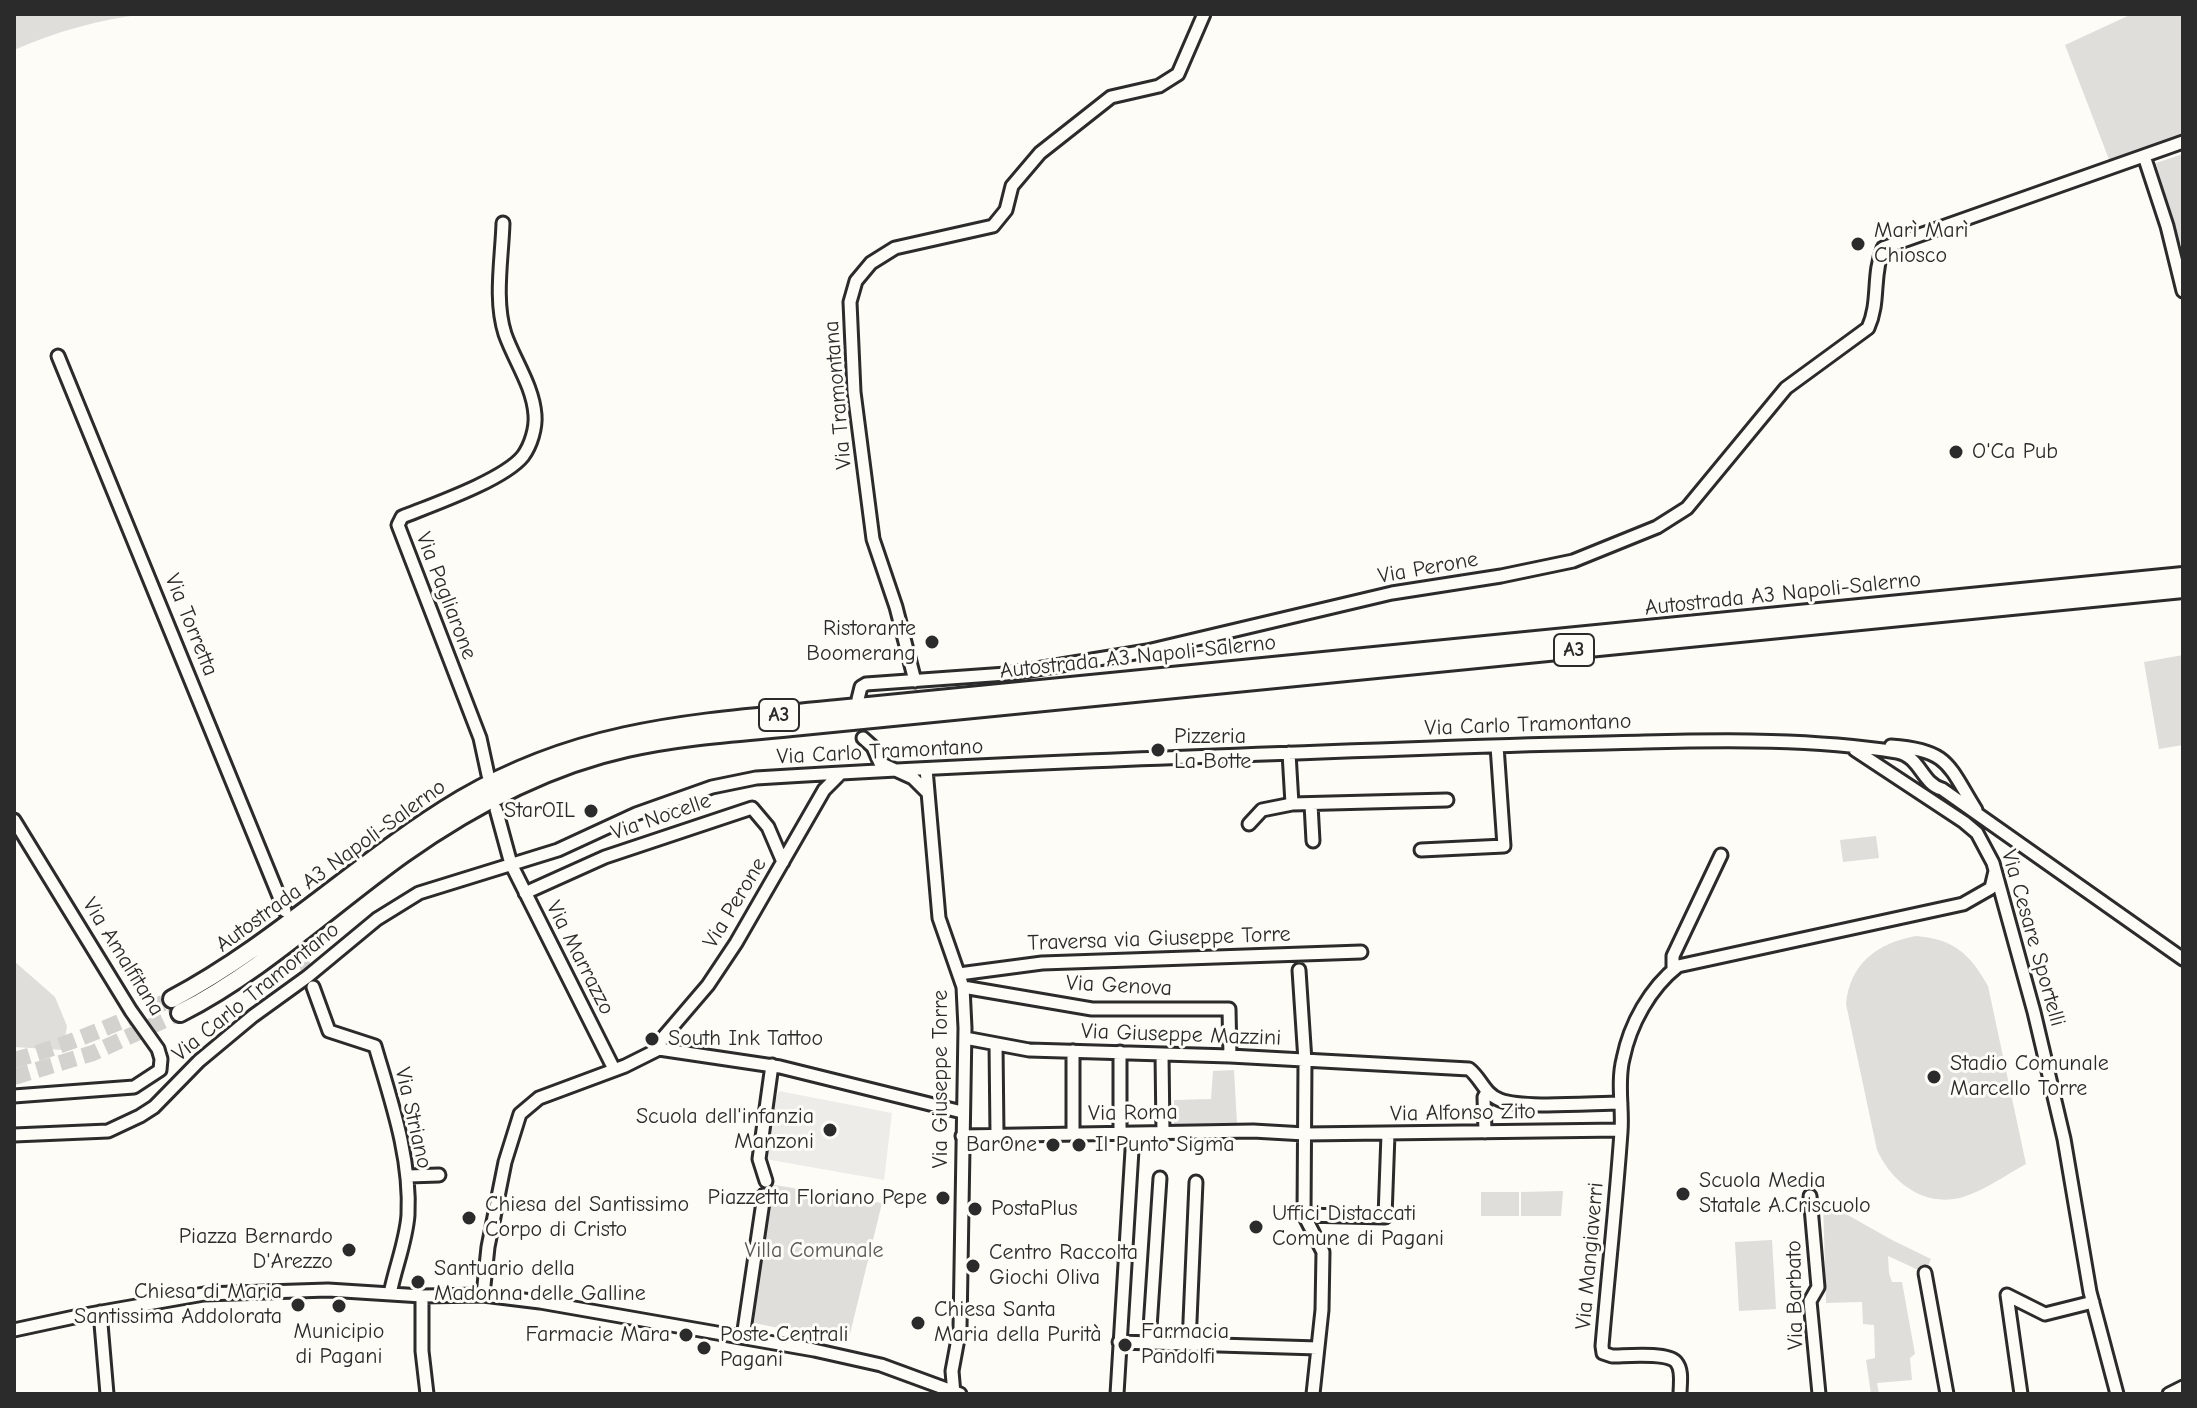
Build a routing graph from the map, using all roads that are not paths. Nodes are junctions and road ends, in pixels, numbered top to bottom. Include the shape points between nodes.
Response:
1 (1204, 14) edge
2 (2183, 142) edge
3 (2144, 156) junction
4 (503, 223) dead end
5 (2183, 291) edge
6 (58, 356) dead end
7 (2183, 576) edge
8 (2183, 589) edge
9 (915, 681) junction
10 (858, 699) dead end
11 (1497, 746) junction
12 (1850, 747) junction
13 (868, 753) junction
14 (1289, 753) junction
15 (1941, 759) junction
16 (952, 767) junction
17 (926, 769) junction
18 (894, 770) junction
19 (1952, 770) junction
20 (874, 771) junction
21 (859, 772) junction
22 (841, 773) junction
23 (488, 775) dead end
24 (1927, 776) junction
25 (1907, 785) junction
26 (1942, 789) junction
27 (927, 792) junction
28 (1447, 800) dead end
29 (1292, 804) junction
30 (1311, 804) junction
31 (496, 809) dead end
32 (1980, 817) junction
33 (14, 820) edge
34 (1249, 824) dead end
35 (1313, 841) dead end
36 (1421, 850) dead end
37 (1721, 855) dead end
38 (783, 862) junction
39 (511, 864) junction
40 (1995, 871) junction
41 (525, 893) junction
42 (285, 911) dead end
43 (1361, 952) dead end
44 (2183, 959) edge
45 (1299, 970) dead end
46 (1673, 970) junction
47 (959, 974) junction
48 (313, 987) tunnel mouth
49 (963, 987) junction
50 (965, 1038) junction
51 (996, 1044) junction
52 (659, 1049) junction
53 (1073, 1051) junction
54 (1120, 1052) junction
55 (1162, 1054) junction
56 (1230, 1056) junction
57 (1305, 1061) junction
58 (780, 1068) junction
59 (614, 1069) junction
60 (1487, 1092) junction
61 (14, 1096) edge
62 (1621, 1103) junction
63 (962, 1112) junction
64 (1621, 1130) junction
65 (1485, 1132) junction
66 (1163, 1133) junction
67 (1073, 1134) junction
68 (1126, 1134) junction
69 (1305, 1134) junction
70 (1388, 1134) junction
71 (14, 1135) edge
72 (997, 1135) junction
73 (962, 1136) junction
74 (439, 1175) dead end
75 (408, 1176) junction
76 (1160, 1178) dead end
77 (766, 1181) dead end
78 (1196, 1182) dead end
79 (764, 1195) dead end
80 (1810, 1196) dead end
81 (1304, 1215) junction
82 (1925, 1273) dead end
83 (390, 1294) junction
84 (483, 1295) junction
85 (422, 1296) junction
86 (2093, 1302) junction
87 (100, 1312) junction
88 (14, 1330) edge
89 (743, 1337) junction
90 (1119, 1342) junction
91 (1149, 1343) junction
92 (1189, 1344) junction
93 (1318, 1348) junction
94 (2183, 1387) edge
95 (956, 1393) edge
96 (107, 1394) edge
97 (427, 1394) edge
98 (1117, 1394) edge
99 (1313, 1394) edge
100 (1680, 1394) edge
101 (1819, 1394) edge
102 (1947, 1394) edge
103 (2021, 1394) edge
104 (2117, 1394) edge
105 (2169, 1394) edge

1 - 9 street, Via Tramontana via 1178,74 1159,86 1111,97 1040,153 1012,186 1006,210 993,226 895,248 871,263 856,281 850,302 854,392 873,539
2 - 3 street
3 - 5 street
3 - 9 street, Via Perone via 1883,248 1876,265 1875,313 1868,328 1786,388 1687,508 1623,542 1573,561 1392,593 1147,651 1006,674
4 - 23 street, Via Pagliarone via 500,309 535,414 531,442 522,458 482,484 402,517 398,525 480,738
6 - 42 street, Via Torretta
7 - 8 highway, Autostrada A3 Napoli-Salerno / A3 via 630,733 555,755 464,798 176,1006 245,974 399,857 495,797 550,772 629,747 814,724
9 - 10 street, Via Perone via 866,684
11 - 12 street, Via Carlo Tramontano via 1784,741
11 - 14 street, Via Carlo Tramontano
11 - 36 street via 1504,846
12 - 15 street, Via Carlo Tramontano via 1863,743 1923,749
12 - 24 street, Via Carlo Tramontano via 1902,753
12 - 25 street, Via Cesare Sportelli
13 - 18 street via 861,733 880,763
13 - 20 street
13 - 21 street
14 - 16 street, Via Carlo Tramontano
14 - 29 street
15 - 19 street, Via Carlo Tramontano
15 - 24 street via 1931,761
16 - 17 street, Via Carlo Tramontano
16 - 27 street via 936,775
17 - 18 street, Via Carlo Tramontano
17 - 27 street, Via Giuseppe Torre
18 - 20 street, Via Carlo Tramontano
18 - 27 street
19 - 26 street via 1953,780
19 - 32 street, Via Carlo Tramontano
20 - 21 street, Via Carlo Tramontano
21 - 22 street, Via Carlo Tramontano
22 - 38 street, Via Perone via 824,790
22 - 39 street, Via Carlo Tramontano via 756,778 712,787
24 - 25 street via 1907,771
24 - 26 street, Via Carlo Tramontano
25 - 40 street, Via Cesare Sportelli via 1977,833
26 - 32 street, Via Carlo Tramontano
27 - 47 street, Via Giuseppe Torre via 939,918
28 - 30 street
29 - 30 street
29 - 34 street via 1262,810
30 - 35 street
31 - 39 street
32 - 44 street, Via Carlo Tramontano
33 - 61 street, Via Amalfitana via 161,1059 160,1070 134,1087
37 - 46 street via 1673,956
38 - 41 street, Via Nocelle via 768,827 752,808 605,857
38 - 52 street, Via Perone via 736,943
39 - 41 street, Via Marrazzo
39 - 71 street, Via Carlo Tramontano via 419,893 377,919 199,1061 140,1116 108,1131
40 - 46 street via 1991,888 1963,904 1893,914
40 - 86 street, Via Cesare Sportelli via 2061,1125
41 - 59 street, Via Marrazzo
43 - 47 street, Traversa via Giuseppe Torre via 1042,963
45 - 57 street, Via Giuseppe Mazzini
46 - 62 street, Via Mangiaverri via 1652,993 1627,1042
47 - 49 street, Via Giuseppe Torre
48 - 75 street, Via Striano via 329,1031 375,1046
49 - 50 street, Via Giuseppe Torre
49 - 56 street, Via Genova via 1092,1009 1229,1009
50 - 51 street, Via Giuseppe Mazzini
50 - 63 street, Via Giuseppe Torre
51 - 53 street, Via Giuseppe Mazzini
51 - 72 street
52 - 58 street
52 - 59 street
53 - 54 street, Via Giuseppe Mazzini
53 - 67 street
54 - 55 street, Via Giuseppe Mazzini
54 - 68 street
55 - 56 street, Via Giuseppe Mazzini
55 - 66 street
56 - 57 street, Via Giuseppe Mazzini
57 - 60 street via 1469,1069
57 - 69 street
58 - 63 street
58 - 77 street via 759,1159
59 - 84 street via 539,1098 520,1114 488,1247
60 - 62 street via 1519,1103
60 - 65 street
62 - 64 street, Via Mangiaverri
63 - 73 street, Via Giuseppe Torre
64 - 65 street, Via Alfonso Zito
64 - 100 street, Via Mangiaverri via 1603,1353 1667,1356 1680,1371
65 - 70 street, Via Alfonso Zito
66 - 68 street, Via Roma
66 - 69 street, Via Roma
67 - 68 street, Via Roma
67 - 72 street, Via Roma
68 - 90 street
69 - 70 street, Via Alfonso Zito
69 - 81 street
70 - 81 street via 1385,1217
72 - 73 street, Via Roma
73 - 95 street, Via Giuseppe Torre via 960,1328 952,1371
74 - 75 street
75 - 83 street, Via Striano via 408,1217
76 - 91 street
78 - 92 street
79 - 89 street
80 - 101 street, Via Barbato via 1818,1287 1810,1301
81 - 93 street via 1323,1252
82 - 102 street
83 - 85 street
83 - 87 street via 204,1294
84 - 85 street
84 - 89 street
85 - 97 street
86 - 103 street via 2045,1314 2007,1295
86 - 104 street, Via Cesare Sportelli
87 - 88 street
87 - 96 street
89 - 95 street via 881,1365
90 - 91 street
90 - 98 street
91 - 92 street
92 - 93 street
93 - 99 street
94 - 105 street

